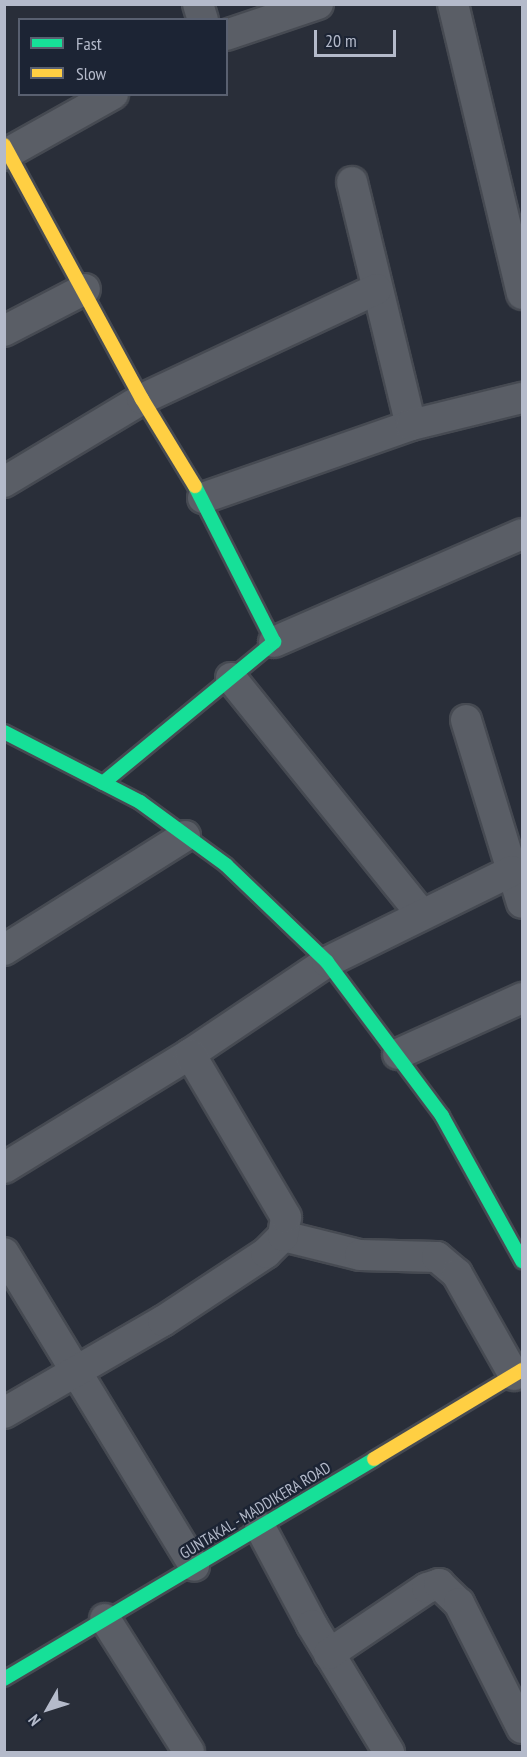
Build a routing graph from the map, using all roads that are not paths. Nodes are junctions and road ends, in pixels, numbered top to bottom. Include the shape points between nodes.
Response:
1 (318, 4) edge
2 (453, 4) edge
3 (228, 34) edge
4 (109, 96) edge
5 (6, 151) edge
6 (352, 183) dead end
7 (85, 289) junction
8 (377, 289) junction
9 (522, 294) edge
10 (4, 331) edge
11 (522, 398) edge
12 (142, 399) junction
13 (411, 425) junction
14 (4, 482) edge
15 (203, 498) junction
16 (522, 534) edge
17 (274, 642) junction
18 (231, 678) junction
19 (466, 720) dead end
20 (5, 733) edge
21 (102, 783) junction
22 (185, 836) junction
23 (512, 871) junction
24 (522, 903) edge
25 (422, 915) junction
26 (4, 950) edge
27 (327, 962) junction
28 (522, 998) edge
29 (190, 1054) junction
30 (398, 1054) junction
31 (4, 1168) edge
32 (283, 1236) junction
33 (4, 1253) edge
34 (522, 1261) edge
35 (78, 1371) junction
36 (518, 1372) edge
37 (4, 1413) edge
38 (260, 1527) junction
39 (194, 1566) junction
40 (105, 1619) junction
41 (328, 1654) junction
42 (4, 1679) edge
43 (522, 1728) edge
44 (189, 1752) edge
45 (389, 1752) edge

1 - 3 street
2 - 9 street
4 - 5 street
5 - 7 street
6 - 8 street
7 - 10 street
7 - 12 street
8 - 12 street
8 - 13 street
11 - 13 street
12 - 14 street
12 - 15 street
13 - 15 street
15 - 17 street
16 - 17 street
17 - 18 street
18 - 21 street
18 - 25 street
19 - 23 street
20 - 21 street
21 - 22 street via 140,802
22 - 26 street
22 - 27 street via 226,865
23 - 24 street
23 - 25 street
25 - 27 street
27 - 29 street
27 - 30 street
28 - 30 street
29 - 31 street
29 - 32 street via 286,1216
30 - 34 street via 442,1116
32 - 35 street via 266,1253 163,1321
32 - 36 street via 360,1256 437,1257 457,1274
33 - 35 street
35 - 37 street
35 - 39 street
36 - 38 street, GUNTAKAL - MADDIKERA ROAD
38 - 39 street, GUNTAKAL - MADDIKERA ROAD
38 - 41 street
39 - 40 street, GUNTAKAL - MADDIKERA ROAD
40 - 42 street, GUNTAKAL - MADDIKERA ROAD
40 - 44 street
41 - 43 street via 427,1588 439,1584 459,1603
41 - 45 street

